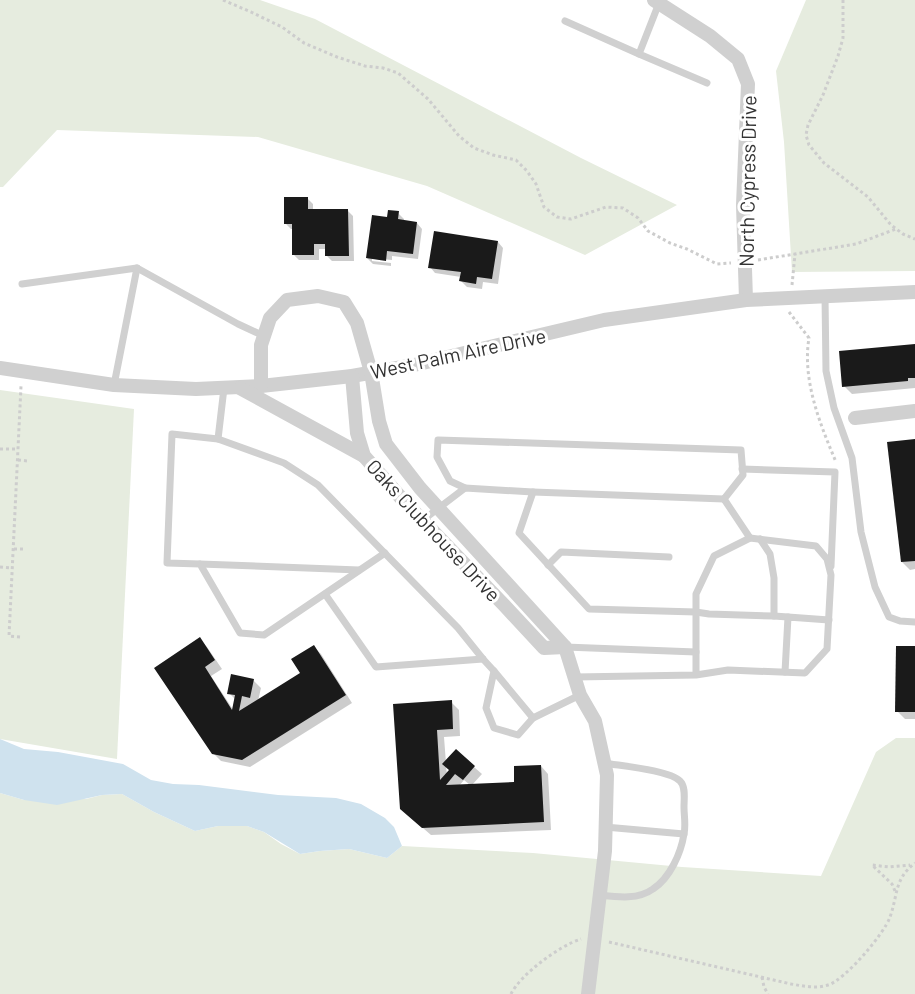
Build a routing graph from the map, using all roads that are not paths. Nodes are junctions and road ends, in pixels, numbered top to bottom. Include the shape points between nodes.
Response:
1 (656, 2) edge
2 (565, 21) dead end
3 (639, 54) junction
4 (707, 83) dead end
5 (137, 268) junction
6 (22, 284) dead end
7 (915, 292) edge
8 (825, 296) junction
9 (746, 300) junction
10 (264, 336) junction
11 (0, 368) edge
12 (371, 372) junction
13 (352, 375) junction
14 (114, 385) junction
15 (261, 386) junction
16 (231, 388) junction
17 (915, 411) edge
18 (855, 418) dead end
19 (218, 439) junction
20 (364, 456) junction
21 (742, 469) junction
22 (465, 488) junction
23 (533, 492) junction
24 (724, 499) junction
25 (439, 508) junction
26 (423, 520) junction
27 (750, 538) junction
28 (760, 539) junction
29 (385, 553) junction
30 (669, 557) dead end
31 (200, 564) junction
32 (548, 565) junction
33 (360, 570) junction
34 (831, 575) junction
35 (325, 594) junction
36 (696, 612) junction
37 (774, 616) junction
38 (788, 616) junction
39 (828, 620) junction
40 (915, 622) edge
41 (565, 647) junction
42 (696, 652) junction
43 (483, 660) junction
44 (494, 671) junction
45 (785, 672) junction
46 (696, 675) junction
47 (575, 677) junction
48 (580, 694) junction
49 (533, 718) junction
50 (604, 763) junction
51 (605, 826) junction
52 (684, 834) junction
53 (600, 895) junction
54 (588, 994) edge

1 - 3 lane
1 - 9 street, North Cypress Drive via 738,59 748,84 743,205
2 - 3 lane
3 - 4 lane
5 - 6 lane
5 - 10 lane
5 - 14 lane
7 - 8 street, West Palm Aire Drive
8 - 9 street, West Palm Aire Drive
8 - 40 lane via 826,371 852,458 861,532 875,587 889,617
9 - 12 street, West Palm Aire Drive via 604,320
10 - 12 street, Oaks Clubhouse Drive via 270,318 287,300 318,296 344,302 357,323
10 - 15 street
11 - 14 street, West Palm Aire Drive
12 - 13 street, West Palm Aire Drive
12 - 25 street, Oaks Clubhouse Drive via 386,444
13 - 15 street, West Palm Aire Drive
13 - 20 street, Oaks Clubhouse Drive via 357,433
14 - 16 street, West Palm Aire Drive
15 - 16 street, West Palm Aire Drive
16 - 19 lane
16 - 20 street
17 - 18 street
19 - 29 lane via 284,463 318,485
19 - 31 lane via 172,434 167,563
20 - 26 street, Oaks Clubhouse Drive
21 - 22 lane via 741,450 438,440 436,457 450,481
21 - 24 lane via 743,476
21 - 34 lane via 835,472
22 - 23 lane
22 - 25 lane
23 - 24 lane
23 - 32 lane via 519,533
24 - 27 lane
25 - 26 lane
25 - 41 street, Oaks Clubhouse Drive
26 - 41 street, Oaks Clubhouse Drive via 544,648
27 - 28 lane
27 - 36 lane via 714,556 696,594
28 - 34 lane via 816,546 827,559
28 - 37 lane via 770,554
29 - 33 lane
29 - 43 lane via 458,628
30 - 32 lane via 561,552
31 - 33 lane
31 - 35 lane via 240,633 264,635
32 - 36 lane via 589,609
33 - 35 lane
34 - 39 lane
35 - 43 lane via 376,667
36 - 37 lane
36 - 42 lane
37 - 38 lane
38 - 39 lane
38 - 45 lane
39 - 45 lane via 827,649 806,673
41 - 42 lane
41 - 47 street, Oaks Clubhouse Drive
42 - 46 lane
43 - 44 lane
44 - 49 lane
44 - 49 lane via 486,708 494,728 518,735
45 - 46 lane via 728,670
46 - 47 lane
47 - 48 street, Oaks Clubhouse Drive
48 - 49 lane
48 - 50 street, Oaks Clubhouse Drive via 595,722
50 - 51 street, Oaks Clubhouse Drive
50 - 52 lane via 671,775 681,782
51 - 52 lane
51 - 53 street, Oaks Clubhouse Drive
52 - 53 lane via 674,863 652,890 622,897
53 - 54 street, Oaks Clubhouse Drive

